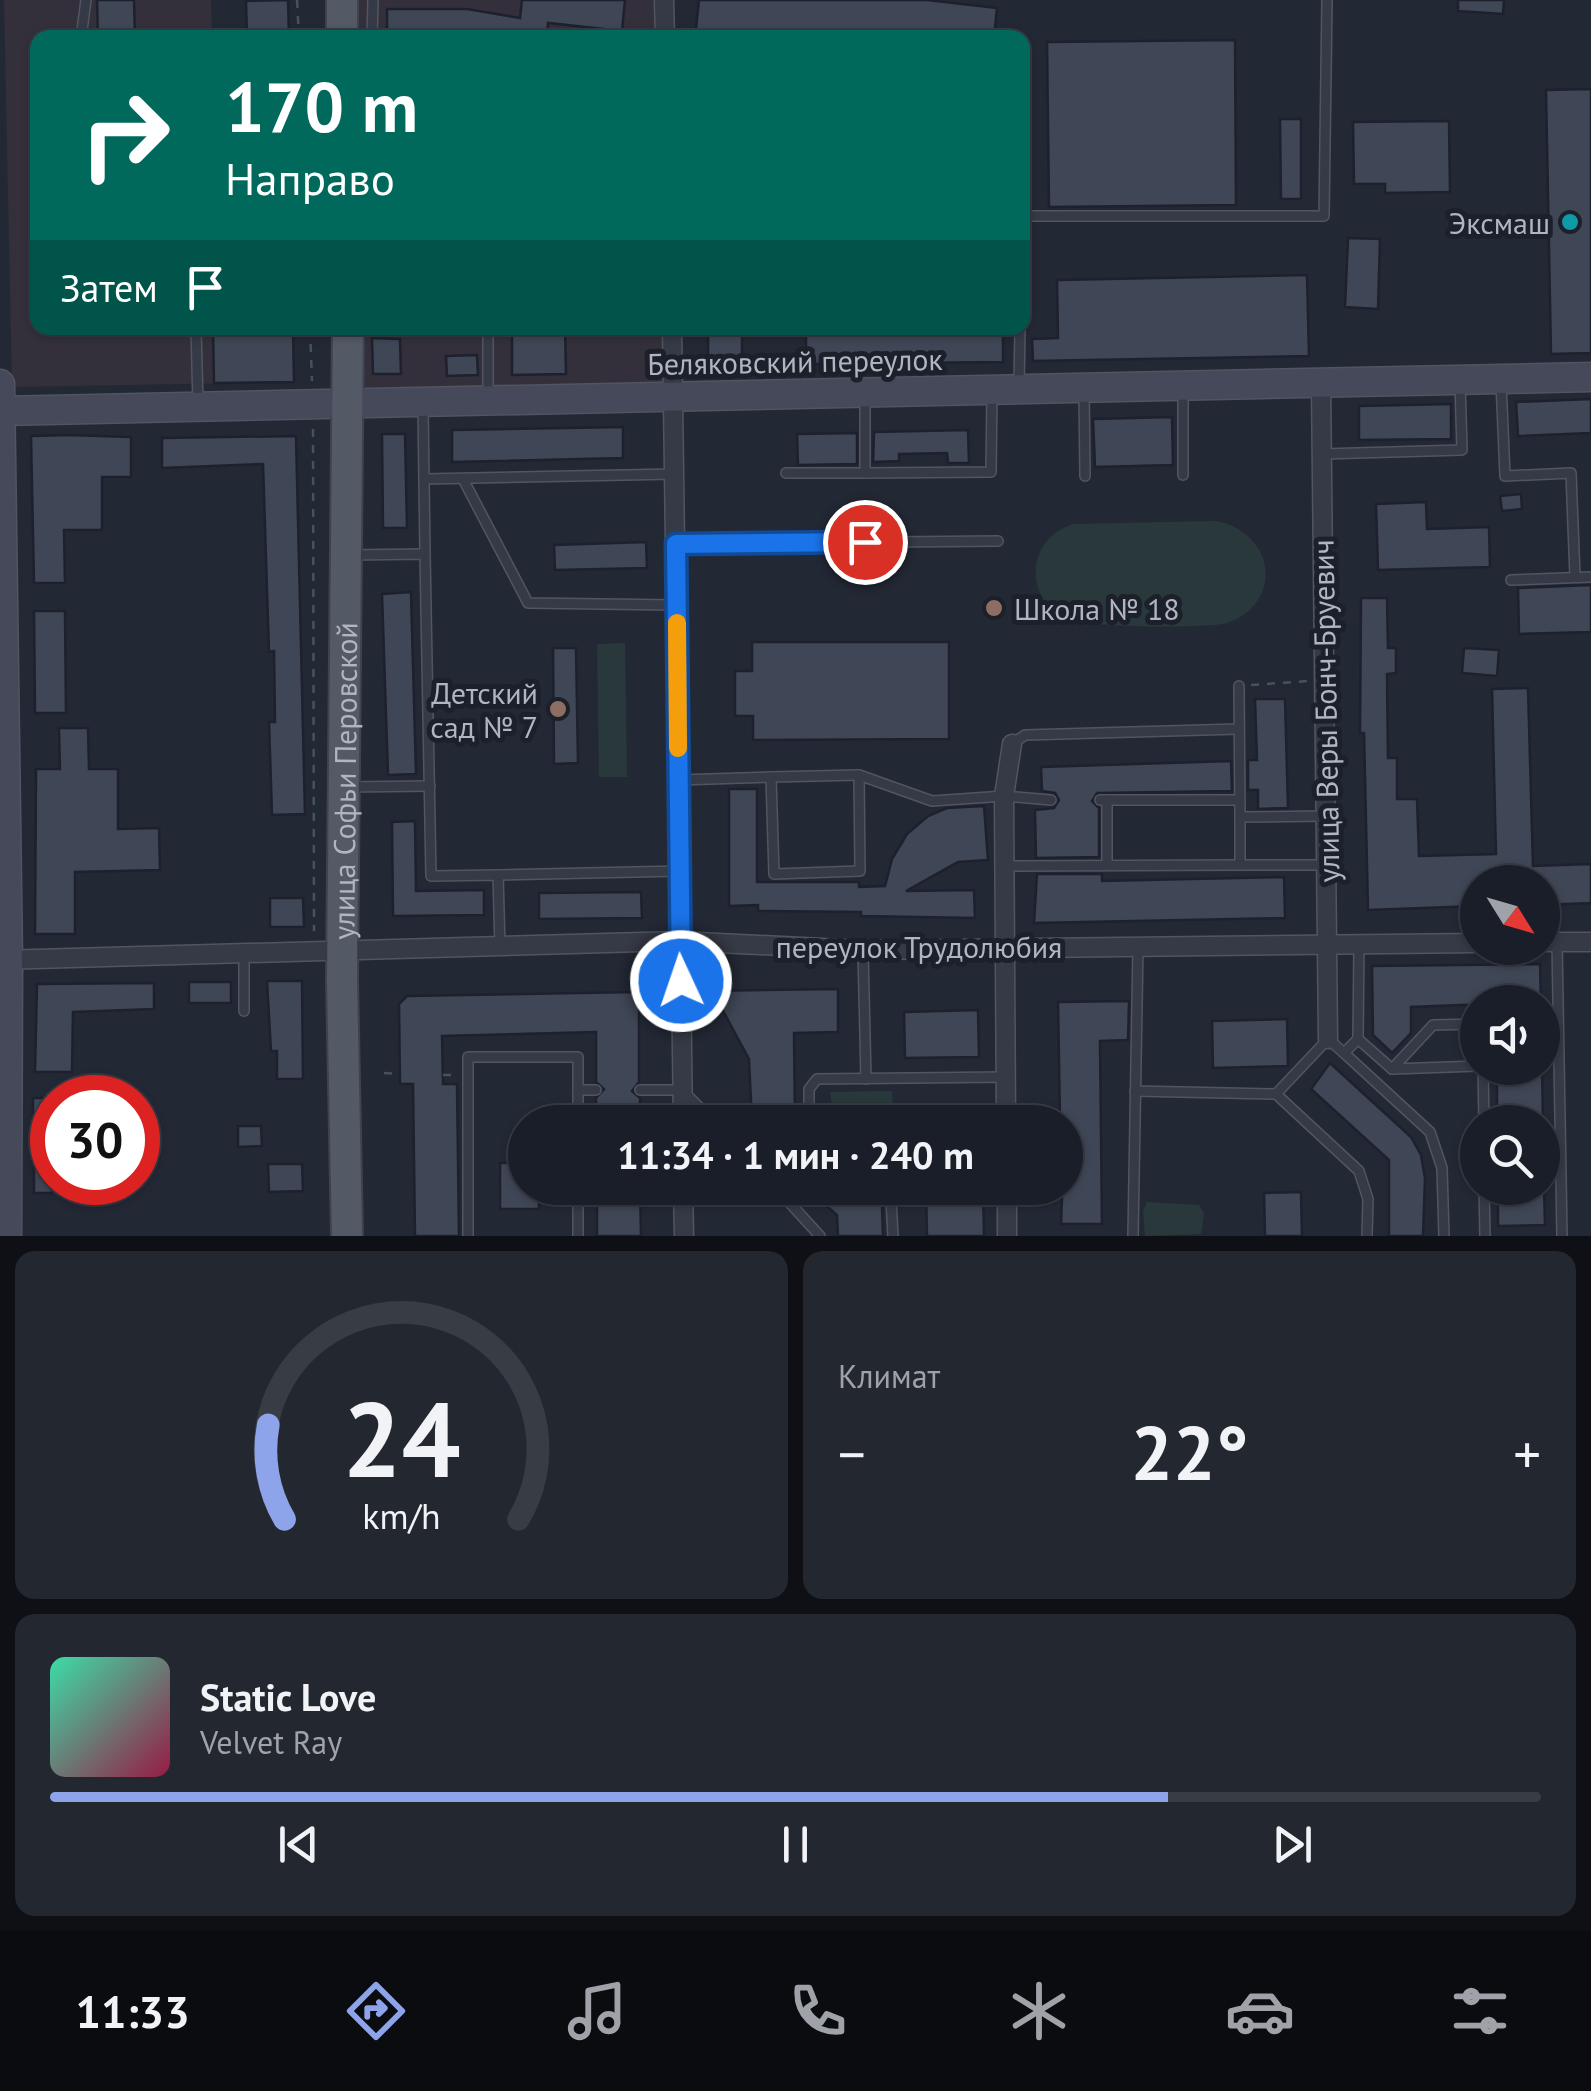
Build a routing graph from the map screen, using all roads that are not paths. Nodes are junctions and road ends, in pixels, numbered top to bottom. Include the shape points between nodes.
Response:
1 (86, 0) edge
2 (324, 0) edge
3 (342, 0) edge
4 (372, 0) edge
5 (664, 0) edge
6 (1327, 0) edge
7 (82, 30) edge
8 (324, 30) edge
9 (342, 30) edge
10 (372, 30) edge
11 (665, 30) edge
12 (1030, 216) edge
13 (196, 335) edge
14 (329, 335) edge
15 (346, 335) edge
16 (488, 335) edge
17 (672, 335) edge
18 (1018, 335) edge
19 (1591, 377) edge
20 (1501, 379) junction
21 (1460, 380) junction
22 (1322, 383) junction
23 (0, 384) edge
24 (1183, 386) junction
25 (1084, 388) junction
26 (1005, 389) junction
27 (865, 392) junction
28 (674, 396) junction
29 (488, 400) junction
30 (422, 402) junction
31 (330, 404) junction
32 (198, 407) junction
33 (1, 411) edge
34 (1322, 454) junction
35 (786, 473) dead end
36 (865, 473) junction
37 (675, 474) junction
38 (1183, 475) dead end
39 (1085, 476) dead end
40 (462, 478) junction
41 (424, 479) junction
42 (998, 541) dead end
43 (676, 544) junction
44 (425, 554) junction
45 (344, 555) junction
46 (1591, 577) edge
47 (1576, 578) junction
48 (1511, 580) dead end
49 (676, 605) junction
50 (1239, 686) road end
51 (1239, 729) junction
52 (1012, 744) joint
53 (859, 775) junction
54 (771, 778) junction
55 (678, 780) junction
56 (430, 786) junction
57 (345, 788) junction
58 (1004, 796) junction
59 (1051, 800) dead end
60 (1240, 800) junction
61 (1326, 816) junction
62 (1240, 817) junction
63 (1107, 865) junction
64 (1240, 865) junction
65 (1326, 865) junction
66 (1005, 866) junction
67 (680, 871) junction
68 (498, 875) junction
69 (678, 941) junction
70 (1560, 942) edge
71 (1591, 942) edge
72 (328, 943) junction
73 (1460, 943) edge
74 (1358, 944) junction
75 (1327, 945) junction
76 (500, 947) junction
77 (1138, 947) junction
78 (1005, 948) junction
79 (863, 950) junction
80 (244, 951) junction
81 (4, 960) edge
82 (1551, 965) edge
83 (244, 1010) dead end
84 (1460, 1024) edge
85 (1328, 1038) junction
86 (1358, 1039) junction
87 (1344, 1053) junction
88 (1460, 1067) edge
89 (1392, 1069) junction
90 (1006, 1077) junction
91 (866, 1079) junction
92 (578, 1090) junction
93 (596, 1090) dead end
94 (640, 1090) dead end
95 (682, 1090) junction
96 (1135, 1091) junction
97 (1276, 1094) junction
98 (578, 1105) edge
99 (682, 1105) edge
100 (697, 1105) edge
101 (810, 1105) edge
102 (1006, 1105) edge
103 (578, 1205) edge
104 (683, 1205) edge
105 (792, 1205) edge
106 (891, 1205) edge
107 (1007, 1205) edge
108 (1484, 1205) edge
109 (7, 1236) edge
110 (330, 1236) edge
111 (346, 1236) edge
112 (468, 1236) edge
113 (578, 1236) edge
114 (684, 1236) edge
115 (820, 1236) edge
116 (893, 1236) edge
117 (1007, 1236) edge
118 (1133, 1236) edge
119 (1367, 1236) edge
120 (1444, 1236) edge
121 (1485, 1236) edge
122 (1562, 1236) edge

1 - 7 lane
2 - 8 main road
3 - 9 main road
4 - 10 lane
5 - 11 street
6 - 12 lane via 1324,216
13 - 32 lane
14 - 31 main road, улица Софьи Перовской
15 - 31 main road, улица Софьи Перовской
16 - 29 lane
17 - 28 street
18 - 26 lane
19 - 20 street, Беляковский переулок
20 - 21 street, Беляковский переулок
20 - 47 lane via 1505,476 1571,473
21 - 22 street, Беляковский переулок
21 - 34 lane via 1462,450
22 - 24 street, Беляковский переулок
22 - 34 street, улица Веры Бонч-Бруевич
23 - 33 street
24 - 25 street, Беляковский переулок
24 - 38 lane
25 - 26 street, Беляковский переулок
25 - 39 lane
26 - 27 street, Беляковский переулок
26 - 36 lane via 992,472
27 - 28 street, Беляковский переулок
27 - 36 lane
28 - 29 street, Беляковский переулок
28 - 37 street
29 - 30 street, Беляковский переулок
30 - 31 street, Беляковский переулок
30 - 41 lane
31 - 32 street, Беляковский переулок
31 - 45 main road, улица Софьи Перовской
31 - 72 main road, улица Софьи Перовской
32 - 33 street, Беляковский переулок
33 - 81 street
34 - 61 street, улица Веры Бонч-Бруевич
35 - 36 lane
37 - 40 lane
37 - 43 street
40 - 41 lane
40 - 49 lane via 528,603
41 - 44 lane
42 - 43 lane
43 - 49 street
44 - 45 lane
44 - 56 lane
45 - 57 main road, улица Софьи Перовской
46 - 47 lane
47 - 48 lane
49 - 55 street
50 - 51 lane
51 - 52 lane via 1025,735
51 - 60 lane
52 - 58 street
53 - 54 lane
53 - 54 lane via 860,871 843,872 774,874
53 - 58 lane via 932,801
54 - 55 lane
55 - 67 street
56 - 57 lane
56 - 68 lane via 432,876
57 - 72 main road, улица Софьи Перовской
58 - 59 lane
58 - 66 street
60 - 62 lane
60 - 63 lane via 1104,800
61 - 62 lane
61 - 65 street, улица Веры Бонч-Бруевич
62 - 64 lane
63 - 64 lane
63 - 66 lane
64 - 65 lane
65 - 75 street, улица Веры Бонч-Бруевич
66 - 78 street
67 - 68 lane
67 - 69 street
68 - 76 lane
69 - 76 street, переулок Трудолюбия
69 - 79 street, переулок Трудолюбия
69 - 95 street
70 - 71 street
72 - 76 street, переулок Трудолюбия
72 - 80 street, переулок Трудолюбия
72 - 110 main road, улица Софьи Перовской
72 - 111 main road, улица Софьи Перовской
73 - 74 street, переулок Трудолюбия
74 - 75 street, переулок Трудолюбия
74 - 86 lane
75 - 77 street, переулок Трудолюбия
75 - 85 street, улица Веры Бонч-Бруевич
77 - 78 street, переулок Трудолюбия
77 - 96 lane
78 - 79 street, переулок Трудолюбия
78 - 90 street
79 - 91 lane
80 - 81 street, переулок Трудолюбия
80 - 83 lane
81 - 109 street
82 - 122 lane
84 - 89 lane via 1433,1025
85 - 87 lane
85 - 97 lane
86 - 87 lane
86 - 89 lane
87 - 120 lane via 1430,1132 1442,1168
88 - 89 lane
90 - 91 lane
90 - 102 street
91 - 101 lane via 817,1079 809,1089
92 - 93 lane
92 - 98 lane
92 - 112 lane via 578,1057 468,1057
94 - 95 lane
95 - 99 street
95 - 100 lane
96 - 97 lane
96 - 118 lane
97 - 119 lane via 1360,1171
103 - 113 lane
104 - 114 street
105 - 115 lane
106 - 116 lane
107 - 117 street
108 - 121 lane

